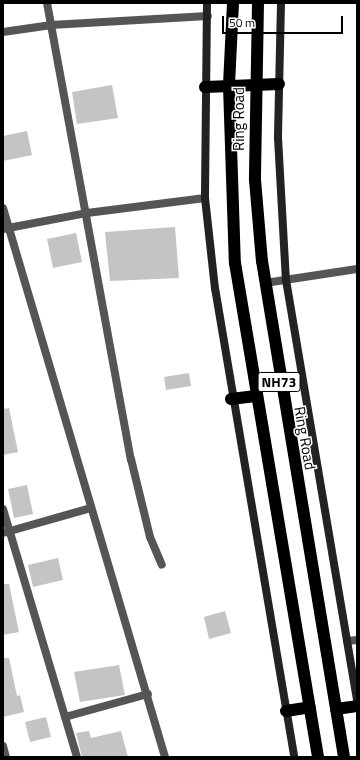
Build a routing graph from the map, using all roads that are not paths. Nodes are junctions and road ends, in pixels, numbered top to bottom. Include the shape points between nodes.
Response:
1 (47, 3) edge
2 (207, 3) edge
3 (233, 3) edge
4 (258, 3) edge
5 (281, 3) edge
6 (208, 16) junction
7 (51, 25) junction
8 (3, 32) edge
9 (279, 84) junction
10 (255, 85) junction
11 (230, 86) junction
12 (205, 87) junction
13 (205, 198) junction
14 (3, 208) edge
15 (87, 213) junction
16 (6, 229) edge
17 (357, 268) edge
18 (286, 280) junction
19 (264, 283) junction
20 (256, 396) junction
21 (231, 399) junction
22 (91, 508) junction
23 (3, 509) edge
24 (7, 533) edge
25 (162, 565) dead end
26 (357, 640) edge
27 (347, 641) junction
28 (148, 694) junction
29 (357, 701) edge
30 (357, 706) edge
31 (310, 707) junction
32 (336, 709) junction
33 (286, 711) junction
34 (65, 717) junction
35 (3, 746) edge
36 (6, 757) edge
37 (77, 757) edge
38 (166, 757) edge
39 (294, 757) edge
40 (318, 757) edge
41 (344, 757) edge

1 - 7 street
2 - 6 street
3 - 11 highway, Ring Road / NH73
4 - 10 highway, Ring Road / NH73
5 - 9 street
6 - 7 street
6 - 12 street
7 - 8 street
7 - 15 street
9 - 10 highway
9 - 18 street via 279,202
10 - 11 highway
10 - 19 highway, Ring Road / NH73 via 255,180
11 - 12 highway
11 - 20 highway, Ring Road / NH73 via 235,263
12 - 13 street
13 - 15 street
13 - 21 street
14 - 16 street
15 - 16 street
15 - 25 street via 131,459 150,537
16 - 22 street
17 - 18 street
18 - 19 street
18 - 27 street
19 - 32 highway, Ring Road / NH73
20 - 21 highway
20 - 31 highway, Ring Road / NH73
21 - 33 street
22 - 24 street
22 - 28 street
23 - 24 street
24 - 34 street
26 - 27 street
27 - 29 street
28 - 34 street
28 - 38 street
30 - 32 highway
31 - 33 highway
31 - 40 highway, Ring Road / NH73
32 - 41 highway, Ring Road / NH73
33 - 39 street
34 - 37 street
35 - 36 street

